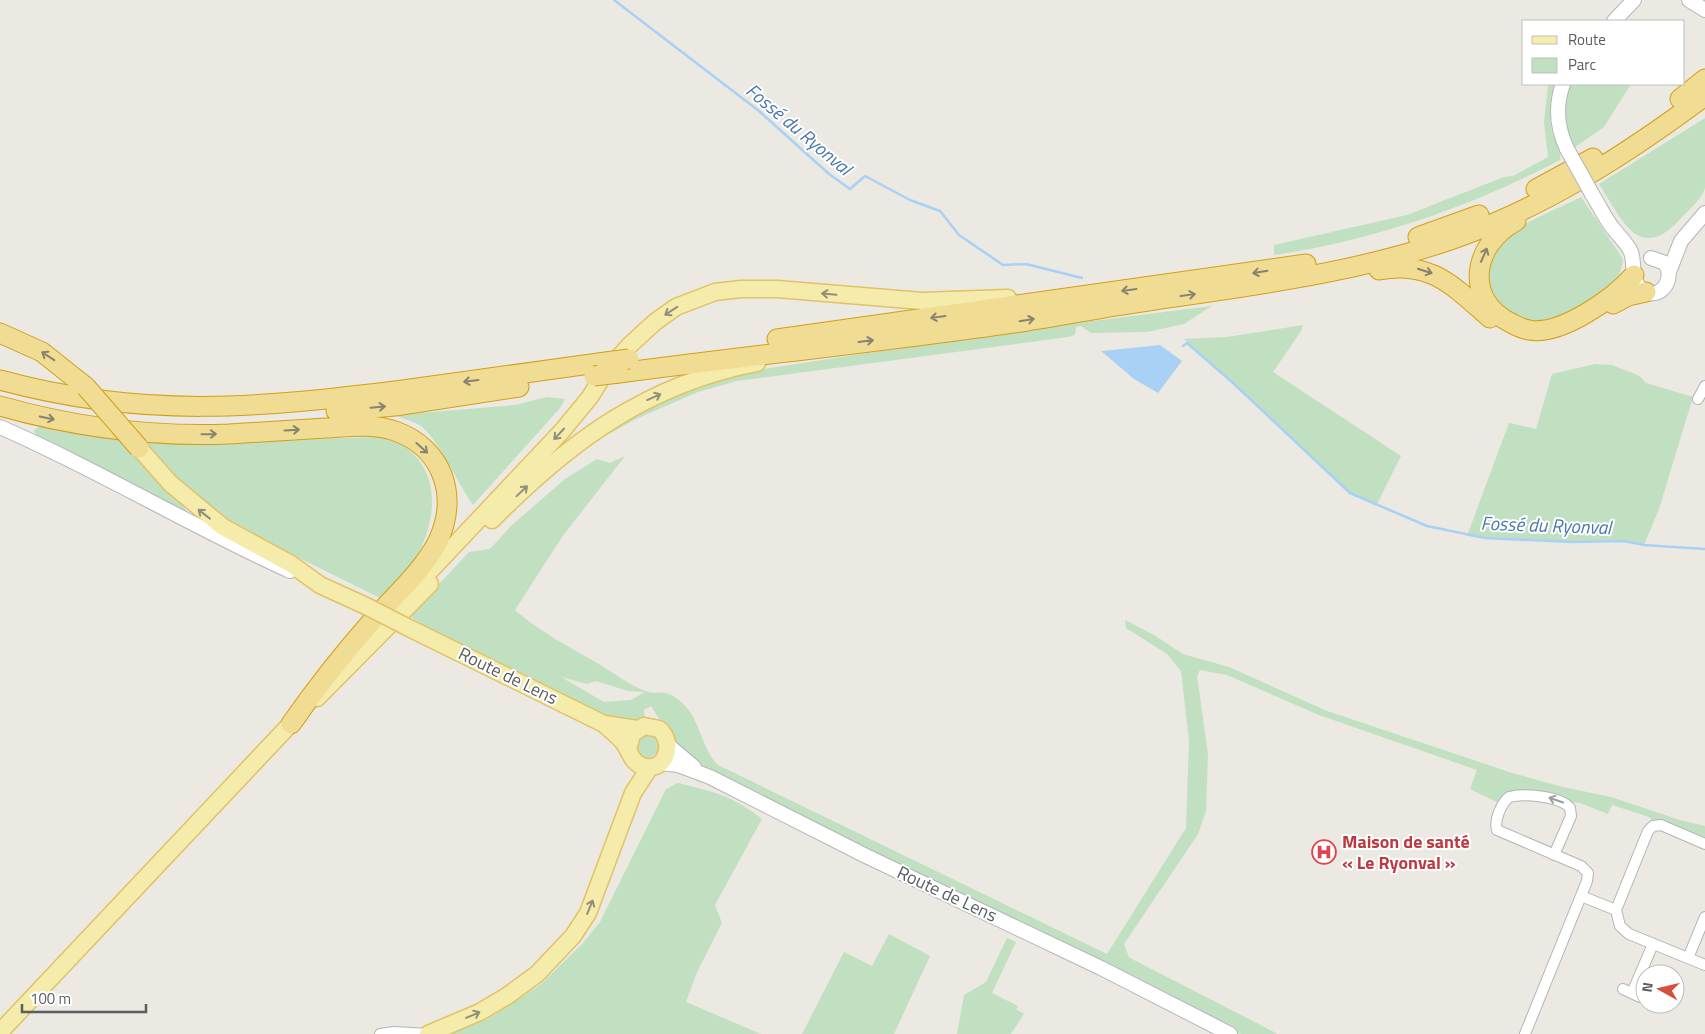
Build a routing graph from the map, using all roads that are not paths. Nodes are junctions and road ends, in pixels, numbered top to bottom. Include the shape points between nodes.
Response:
1 (1634, 0) edge
2 (1690, 0) edge
3 (1705, 10) edge
4 (1615, 20) edge
5 (1705, 73) edge
6 (1705, 79) edge
7 (1563, 85) edge
8 (1686, 94) junction
9 (1705, 96) edge
10 (1681, 114) junction
11 (1704, 218) edge
12 (1682, 241) junction
13 (1630, 251) junction
14 (1649, 258) junction
15 (1669, 272) junction
16 (1635, 273) junction
17 (1274, 283) junction
18 (1646, 292) junction
19 (1090, 296) junction
20 (0, 333) edge
21 (818, 347) junction
22 (612, 367) junction
23 (0, 380) edge
24 (1705, 386) edge
25 (0, 393) edge
26 (1698, 399) dead end
27 (0, 406) edge
28 (0, 427) edge
29 (139, 448) joint
30 (320, 585) junction
31 (291, 724) junction
32 (604, 724) junction
33 (637, 729) junction
34 (668, 746) junction
35 (628, 750) junction
36 (655, 765) junction
37 (698, 771) junction
38 (1705, 844) edge
39 (1554, 855) junction
40 (1581, 896) junction
41 (1616, 910) junction
42 (1705, 917) edge
43 (1653, 944) junction
44 (1688, 958) junction
45 (1705, 965) edge
46 (1632, 993) dead end
47 (5, 1028) edge
48 (451, 1029) edge
49 (380, 1034) edge
50 (428, 1034) edge
51 (1230, 1034) edge
52 (1525, 1034) edge

1 - 4 street
2 - 3 street
5 - 8 highway
6 - 8 highway
7 - 13 street, bridge via 1558,114 1561,136 1611,226
8 -> 19 highway via 1620,142 1553,180 1494,209 1439,230 1303,265
9 - 10 highway
16 -> 10 highway via 1616,294 1557,327 1536,331 1503,319 1489,306 1480,288 1479,268 1491,241 1510,224 1607,173 1664,133
10 - 17 highway via 1568,188 1496,222 1412,251
11 - 12 street
12 - 14 street
12 - 15 street
13 - 14 street
13 - 16 street
14 - 15 street via 1665,264
14 - 16 street via 1641,262
15 - 18 street via 1669,281 1664,288
16 - 18 street via 1639,287
17 -> 18 highway via 1300,284 1390,268 1421,269 1443,278 1499,326 1517,336 1534,339 1561,333 1621,299
21 -> 17 highway via 1026,321
19 -> 22 highway
19 -> 31 main road via 1056,294 948,301 741,289 715,292 676,307 655,322 606,371 562,431 372,632
29 -> 20 highway, bridge via 86,387 42,352
21 - 22 highway
31 -> 21 main road via 496,516 558,458 597,428 652,397 715,373
22 -> 23 highway via 304,402 223,408 121,403 53,393
25 -> 22 highway via 132,417 165,421 221,420 395,406
24 - 26 street
27 -> 31 highway via 84,425 156,433 228,434 382,428 406,436 426,451 441,472 448,492 447,515 438,541 416,572 333,666
28 - 30 street via 247,552
30 -> 29 main road, Route de Lens via 291,564 208,517 171,484
30 - 32 main road, Route de Lens, bridge
31 - 47 main road
32 - 33 main road
32 - 35 main road
33 - 34 main road via 649,726 660,729
33 - 35 main road via 630,738
34 - 36 main road via 666,755
34 - 37 street
35 - 36 main road via 636,763
36 - 37 street, Route de Lens via 678,765
48 -> 36 main road via 537,974 573,936 588,913 633,793
37 - 51 street, Route de Lens
38 - 41 street via 1661,825 1653,826 1648,831
39 -> 39 street via 1570,816 1570,808 1548,797 1509,797 1496,822 1497,830
39 - 40 street via 1587,870 1588,877
40 - 41 street
40 - 52 street
41 - 43 street via 1622,930
42 - 44 street
43 - 44 street
43 - 46 street
44 - 45 street
48 - 50 main road
49 - 50 street

